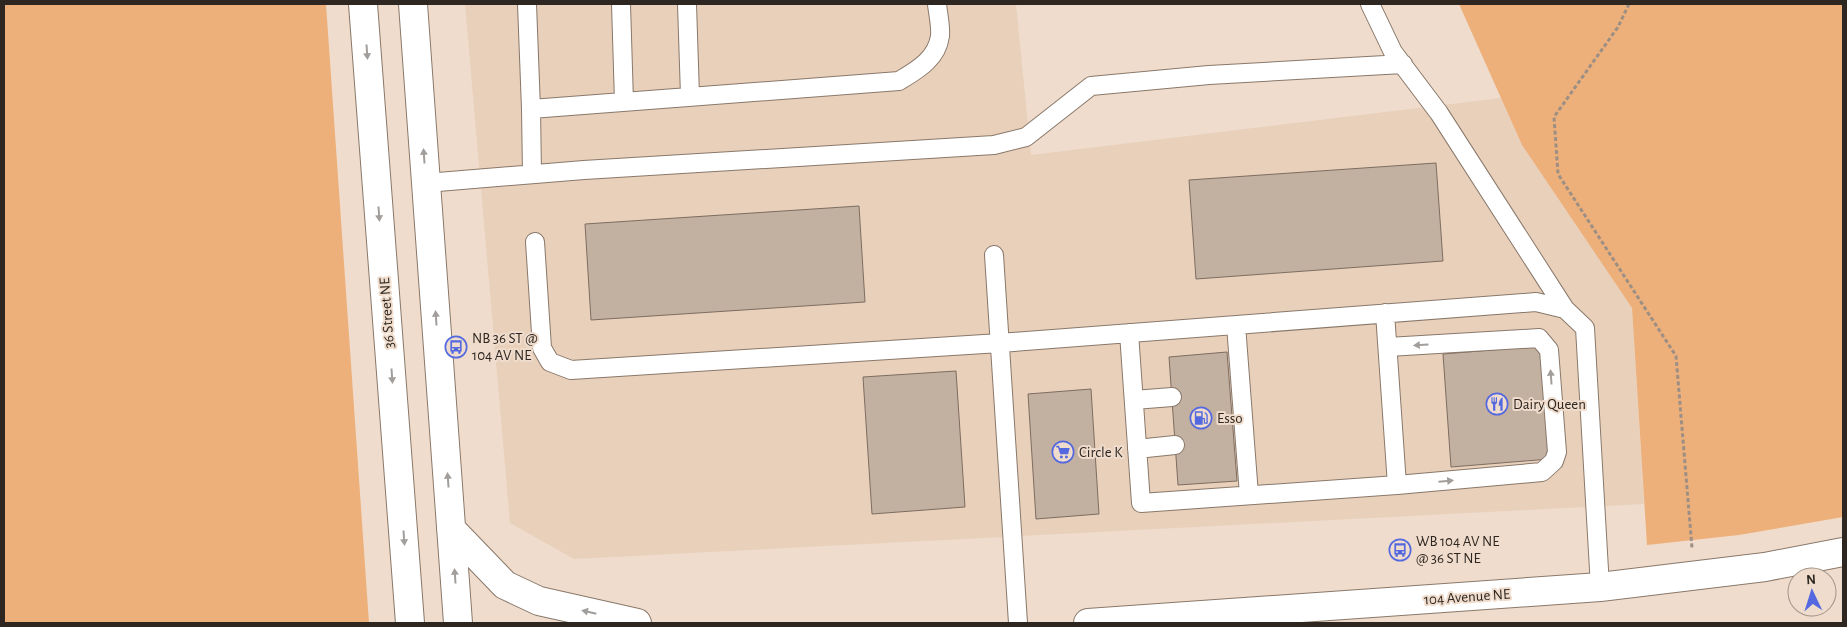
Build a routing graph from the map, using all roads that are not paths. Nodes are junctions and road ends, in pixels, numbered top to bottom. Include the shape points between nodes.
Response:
1 (364, 4) edge
2 (413, 4) edge
3 (528, 4) edge
4 (620, 4) edge
5 (687, 4) edge
6 (937, 4) edge
7 (1370, 4) edge
8 (1403, 64) junction
9 (690, 96) junction
10 (624, 102) junction
11 (531, 109) junction
12 (532, 174) junction
13 (426, 183) junction
14 (535, 242) dead end
15 (994, 255) dead end
16 (1565, 309) junction
17 (1386, 313) junction
18 (1236, 325) junction
19 (1129, 333) junction
20 (1000, 343) junction
21 (1388, 347) junction
22 (1172, 397) dead end
23 (1134, 400) junction
24 (1176, 445) dead end
25 (1137, 448) junction
26 (1397, 485) junction
27 (1249, 495) junction
28 (451, 529) junction
29 (1843, 552) edge
30 (1600, 588) junction
31 (410, 623) edge
32 (458, 623) edge
33 (637, 623) edge
34 (1018, 623) edge
35 (1088, 623) edge

1 -> 31 street, 36 Street NE
13 -> 2 street
3 - 11 lane
4 - 10 lane
5 - 9 lane
6 - 9 lane via 940,35 935,53 919,69 899,81
7 - 8 lane via 1393,52
8 - 12 lane via 1091,86 1026,137 994,146
8 - 16 lane via 1439,113
9 - 10 lane
10 - 11 lane
11 - 12 lane
12 - 13 lane
28 -> 13 street
14 - 20 lane via 542,348 550,362 571,370
15 - 20 lane
16 - 17 lane via 1536,302
16 - 30 lane via 1585,328
17 - 18 lane
17 - 21 lane
18 - 19 lane
18 - 27 lane via 1239,440
19 - 20 lane
19 - 23 lane
20 - 34 lane
21 - 26 lane
26 -> 21 lane via 1542,472 1554,461 1557,452 1550,350 1540,338
22 - 23 lane
23 - 25 lane
24 - 25 lane
25 - 27 lane via 1141,503
26 - 27 lane
32 -> 28 street
33 -> 28 street via 539,601 505,585
29 - 30 street, 104 Avenue NE via 1765,567
30 - 35 street, 104 Avenue NE

